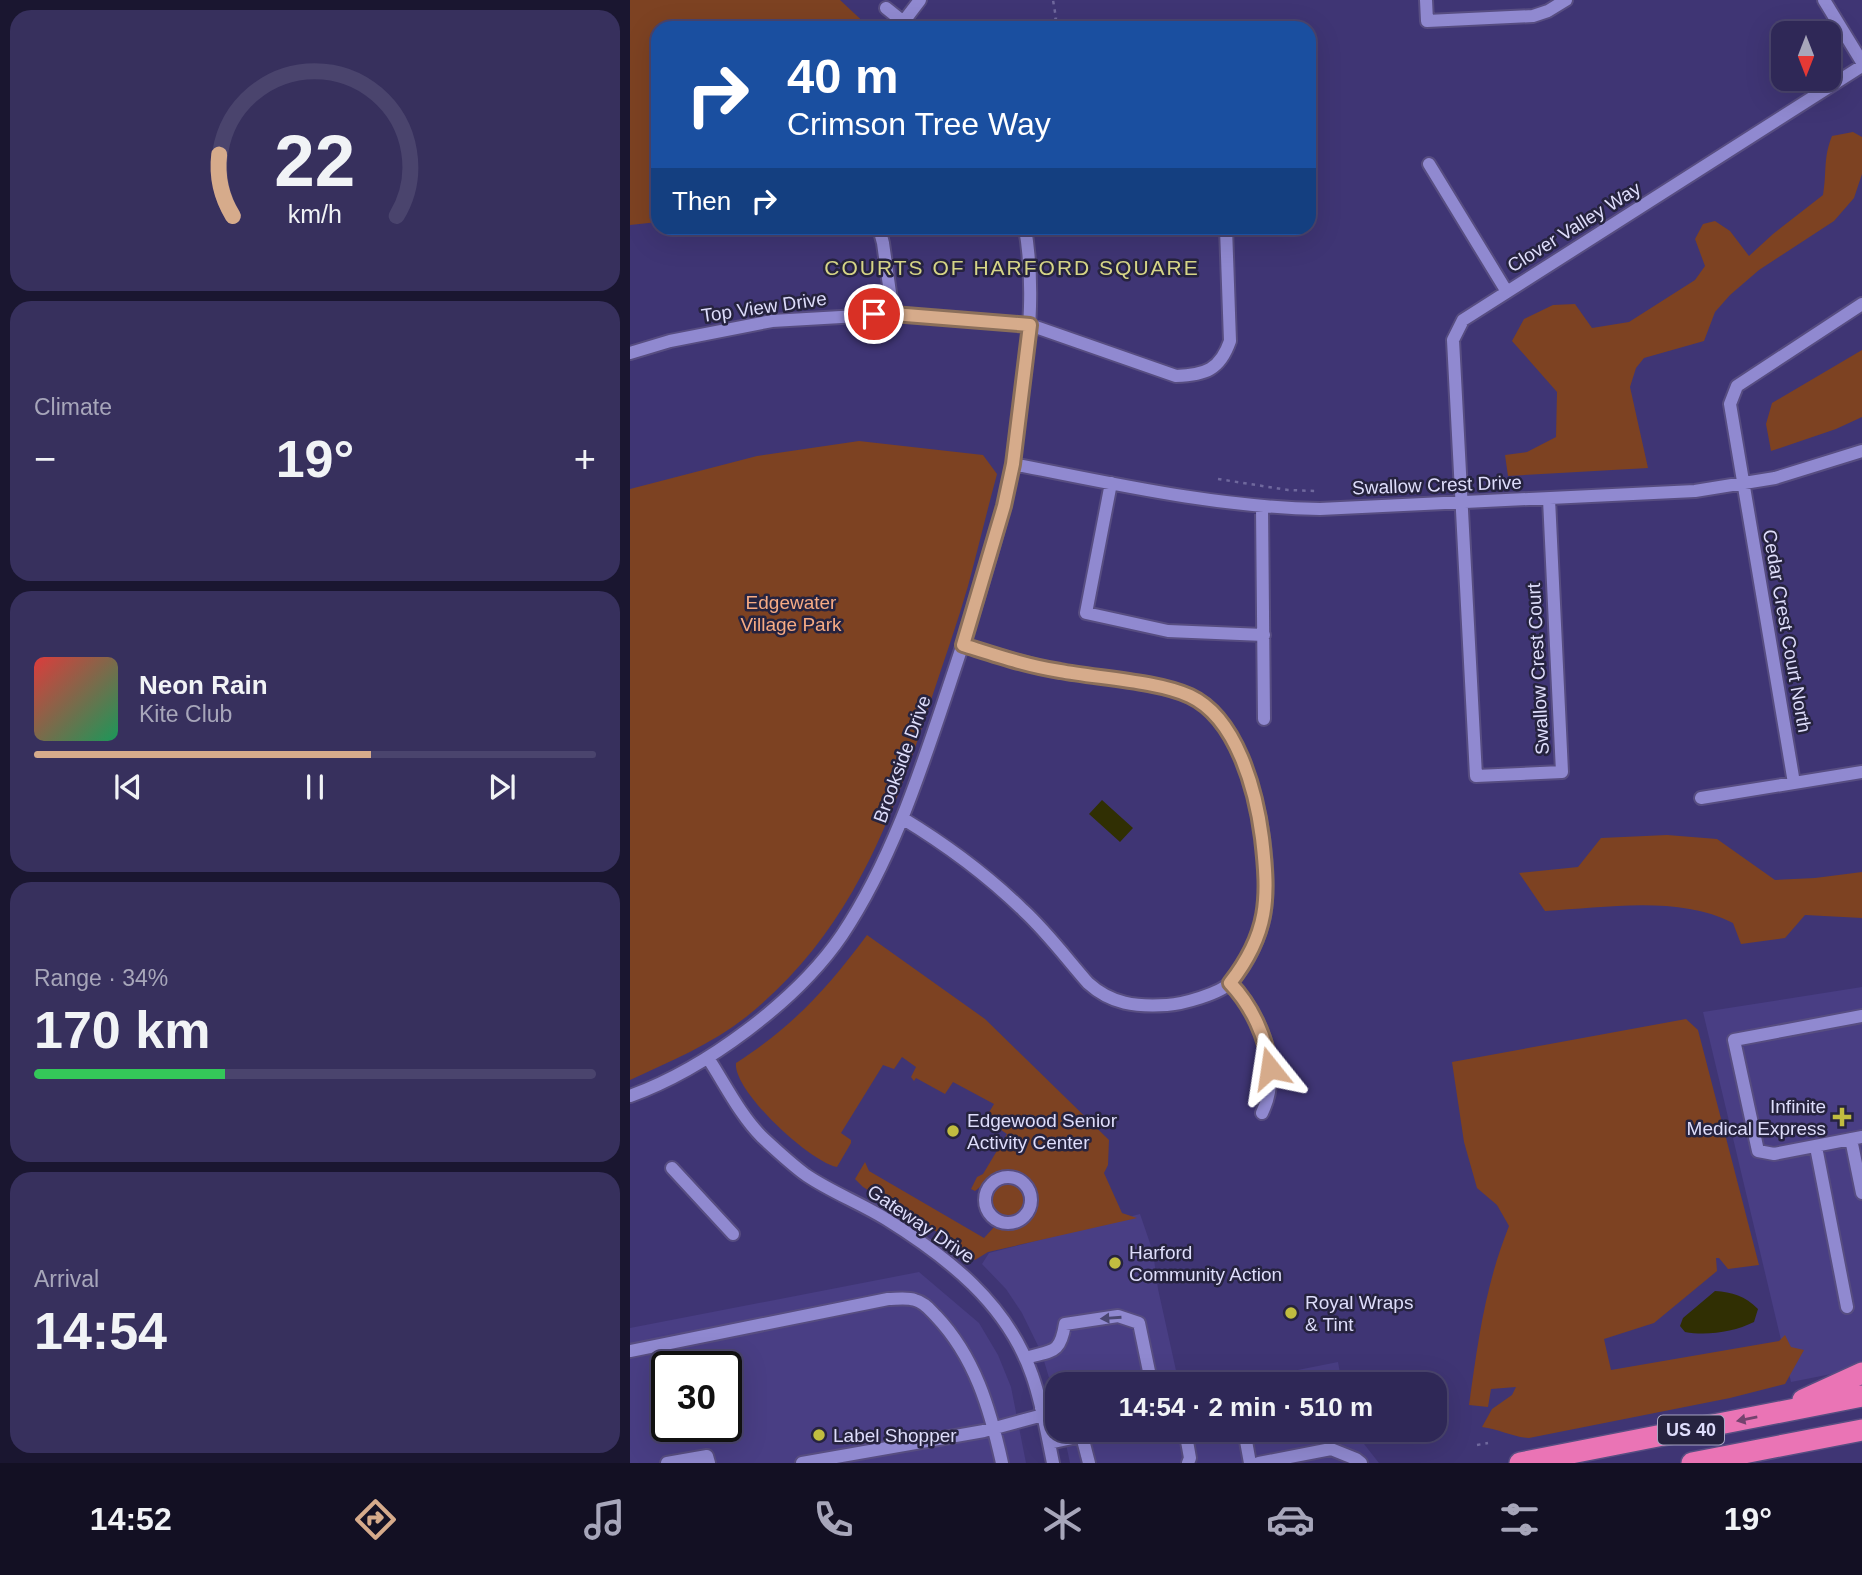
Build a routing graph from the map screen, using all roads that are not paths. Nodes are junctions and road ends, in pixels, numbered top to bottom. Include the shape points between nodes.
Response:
1 (920, 0) edge
2 (1426, 0) edge
3 (1566, 0) edge
4 (1824, 0) edge
5 (1545, 5) edge
6 (886, 8) dead end
7 (903, 21) edge
8 (909, 21) edge
9 (1862, 64) edge
10 (1429, 164) dead end
11 (881, 235) edge
12 (1026, 235) edge
13 (1226, 235) edge
14 (1507, 292) junction
15 (1862, 304) edge
16 (893, 314) junction
17 (1030, 325) junction
18 (630, 353) edge
19 (1862, 451) edge
20 (1013, 464) junction
21 (1111, 483) junction
22 (1742, 485) junction
23 (1549, 499) junction
24 (1463, 503) junction
25 (1262, 507) junction
26 (1264, 635) junction
27 (963, 645) junction
28 (1264, 719) dead end
29 (1862, 772) edge
30 (1794, 783) junction
31 (1701, 799) dead end
32 (902, 818) junction
33 (1230, 983) junction
34 (1862, 1016) edge
35 (708, 1058) junction
36 (630, 1096) edge
37 (1262, 1113) dead end
38 (1856, 1138) edge
39 (1816, 1147) junction
40 (672, 1167) dead end
41 (1862, 1193) edge
42 (733, 1234) dead end
43 (1847, 1307) dead end
44 (630, 1351) edge
45 (1025, 1358) junction
46 (1149, 1372) edge
47 (1862, 1373) edge
48 (1862, 1396) edge
49 (1045, 1411) edge
50 (1042, 1412) junction
51 (1776, 1414) junction
52 (1862, 1419) edge
53 (995, 1428) junction
54 (1862, 1430) edge
55 (1816, 1439) junction
56 (1187, 1442) edge
57 (1246, 1442) edge
58 (1049, 1443) junction
59 (667, 1463) edge
60 (709, 1463) edge
61 (802, 1463) edge
62 (1002, 1463) edge
63 (1053, 1463) edge
64 (1088, 1463) edge
65 (1188, 1463) edge
66 (1250, 1463) edge
67 (1259, 1463) edge
68 (1361, 1463) edge
69 (1520, 1463) edge
70 (1692, 1463) edge

1 - 8 street
2 - 5 street via 1427,21 1534,16
3 - 5 street
4 - 9 street
6 - 7 street
9 - 14 street, Clover Valley Way
10 - 14 street
11 - 16 street
12 - 17 street, Brookside Drive via 1032,282
13 - 17 street, Top View Drive via 1230,341 1225,355 1208,371 1176,376
14 - 24 street, Clover Valley Way via 1464,320 1453,340
15 - 22 street, Cedar Crest Court North via 1732,394
16 - 17 street, Top View Drive
16 - 18 street, Top View Drive via 772,321
17 - 20 street, Brookside Drive
19 - 22 street, Swallow Crest Drive
20 - 21 street, Swallow Crest Drive
20 - 27 street, Brookside Drive
21 - 25 street, Swallow Crest Drive
21 - 26 street via 1086,613 1168,631
22 - 23 street, Swallow Crest Drive
22 - 30 street, Cedar Crest Court North
23 - 24 street, Swallow Crest Drive
23 - 24 street, Swallow Crest Court via 1562,772 1476,776
24 - 25 street, Swallow Crest Drive
25 - 26 street
26 - 28 street
27 - 32 street, Brookside Drive
27 - 33 street via 1058,671 1162,688 1191,696 1212,712 1235,743 1258,804 1267,890 1264,917 1245,963
29 - 30 street
30 - 31 street
32 - 33 street via 935,838 1024,910 1088,983 1107,997 1135,1006 1174,1004
32 - 35 street, Brookside Drive via 870,888 841,936 804,982
33 - 37 street via 1248,1004 1268,1049 1270,1084
34 - 39 street via 1734,1040 1758,1151 1774,1154
35 - 36 street, Brookside Drive
35 - 45 street, Gateway Drive via 759,1134 807,1175 956,1267 998,1312
38 - 39 street
38 - 41 street
39 - 43 street
40 - 42 street
44 - 53 street via 888,1299 915,1299 943,1323 965,1353
46 -> 45 street via 1139,1323 1118,1316 1065,1324 1062,1342 1054,1350
45 - 50 street, Gateway Drive
47 - 51 highway
48 - 51 highway, US 40
49 - 50 street
50 - 53 street
50 - 58 street, Gateway Drive
51 -> 69 highway, US 40
52 - 55 highway
53 - 61 street
53 - 62 street
54 - 55 highway, US 40
55 - 70 highway, US 40
56 - 65 street
57 - 66 street
58 - 63 street, Gateway Drive
58 - 64 street via 1082,1436
59 - 60 street via 707,1455
67 - 68 street via 1331,1449

